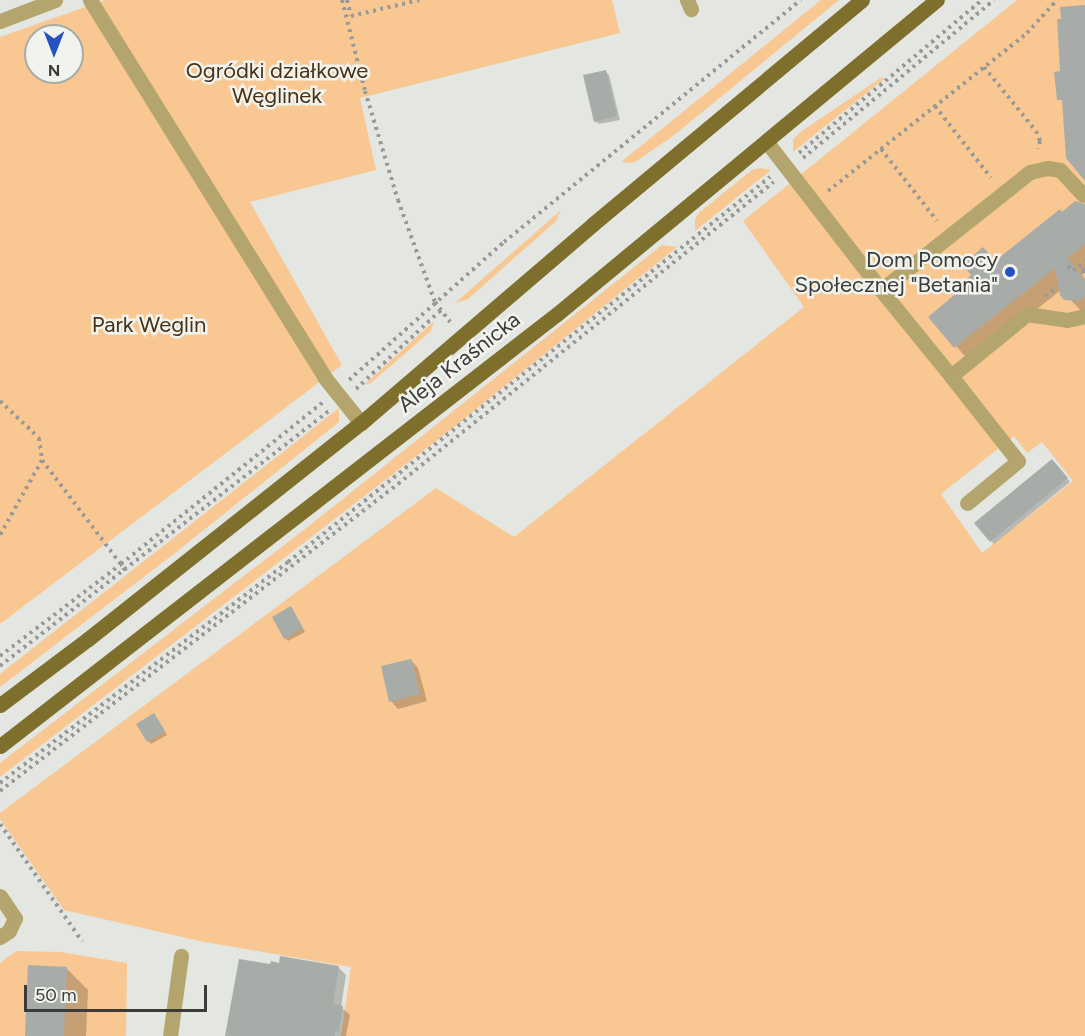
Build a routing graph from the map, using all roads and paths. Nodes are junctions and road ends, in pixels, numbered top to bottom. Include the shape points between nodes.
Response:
1 (55, 0) edge
2 (90, 0) edge
3 (342, 0) edge
4 (347, 0) edge
5 (419, 0) edge
6 (801, 0) edge
7 (862, 0) edge
8 (937, 0) edge
9 (982, 0) edge
10 (994, 0) edge
11 (1057, 0) edge
12 (0, 21) edge
13 (984, 67) junction
14 (934, 106) junction
15 (766, 141) junction
16 (881, 148) junction
17 (1037, 150) dead end
18 (799, 153) junction
19 (802, 159) junction
20 (806, 163) dead end
21 (787, 167) junction
22 (821, 183) dead end
23 (995, 183) dead end
24 (827, 191) junction
25 (1083, 195) dead end
26 (834, 200) dead end
27 (941, 226) dead end
28 (1085, 261) edge
29 (1068, 266) dead end
30 (1085, 268) edge
31 (1085, 274) edge
32 (1056, 288) dead end
33 (881, 290) junction
34 (1041, 299) dead end
35 (435, 302) junction
36 (1085, 315) edge
37 (951, 376) junction
38 (340, 396) junction
39 (0, 401) edge
40 (361, 423) junction
41 (42, 460) junction
42 (967, 503) dead end
43 (0, 536) edge
44 (121, 564) junction
45 (126, 571) junction
46 (0, 656) edge
47 (0, 666) edge
48 (0, 705) edge
49 (0, 746) edge
50 (0, 783) edge
51 (0, 791) edge
52 (0, 824) edge
53 (0, 896) edge
54 (0, 937) edge
55 (82, 941) dead end
56 (181, 956) dead end
57 (170, 1036) edge

1 - 12 street
2 - 38 street via 325,378
3 - 35 path via 398,200
4 - 5 path via 351,16
6 - 35 path
7 - 40 main road, Aleja Kraśnicka
8 - 15 main road, Aleja Kraśnicka
9 - 18 path
10 - 19 path
11 - 13 path via 1027,33
13 - 14 path
13 - 17 path via 1036,131 1040,141
14 - 16 path
14 - 23 path
15 - 21 street
15 - 49 main road, Aleja Kraśnicka via 519,343
16 - 24 path
16 - 27 path
18 - 19 path
18 - 21 path
19 - 20 path
19 - 21 path
21 - 33 street
21 - 50 path via 288,562
21 - 51 path via 398,484
22 - 24 path
24 - 26 path
25 - 33 street via 1060,170 1030,172
28 - 29 path via 1073,271
30 - 31 path
32 - 34 path
33 - 37 street
35 - 38 path
35 - 38 path via 441,310
36 - 37 street via 1067,320 1027,314
37 - 42 street via 1018,461
38 - 40 street
38 - 44 path
38 - 45 path
39 - 41 path via 39,438
40 - 48 main road, Aleja Kraśnicka
41 - 43 path
41 - 44 path
44 - 45 path
44 - 46 path
45 - 47 path
52 - 55 path
53 - 54 street via 15,918 9,931
56 - 57 street

